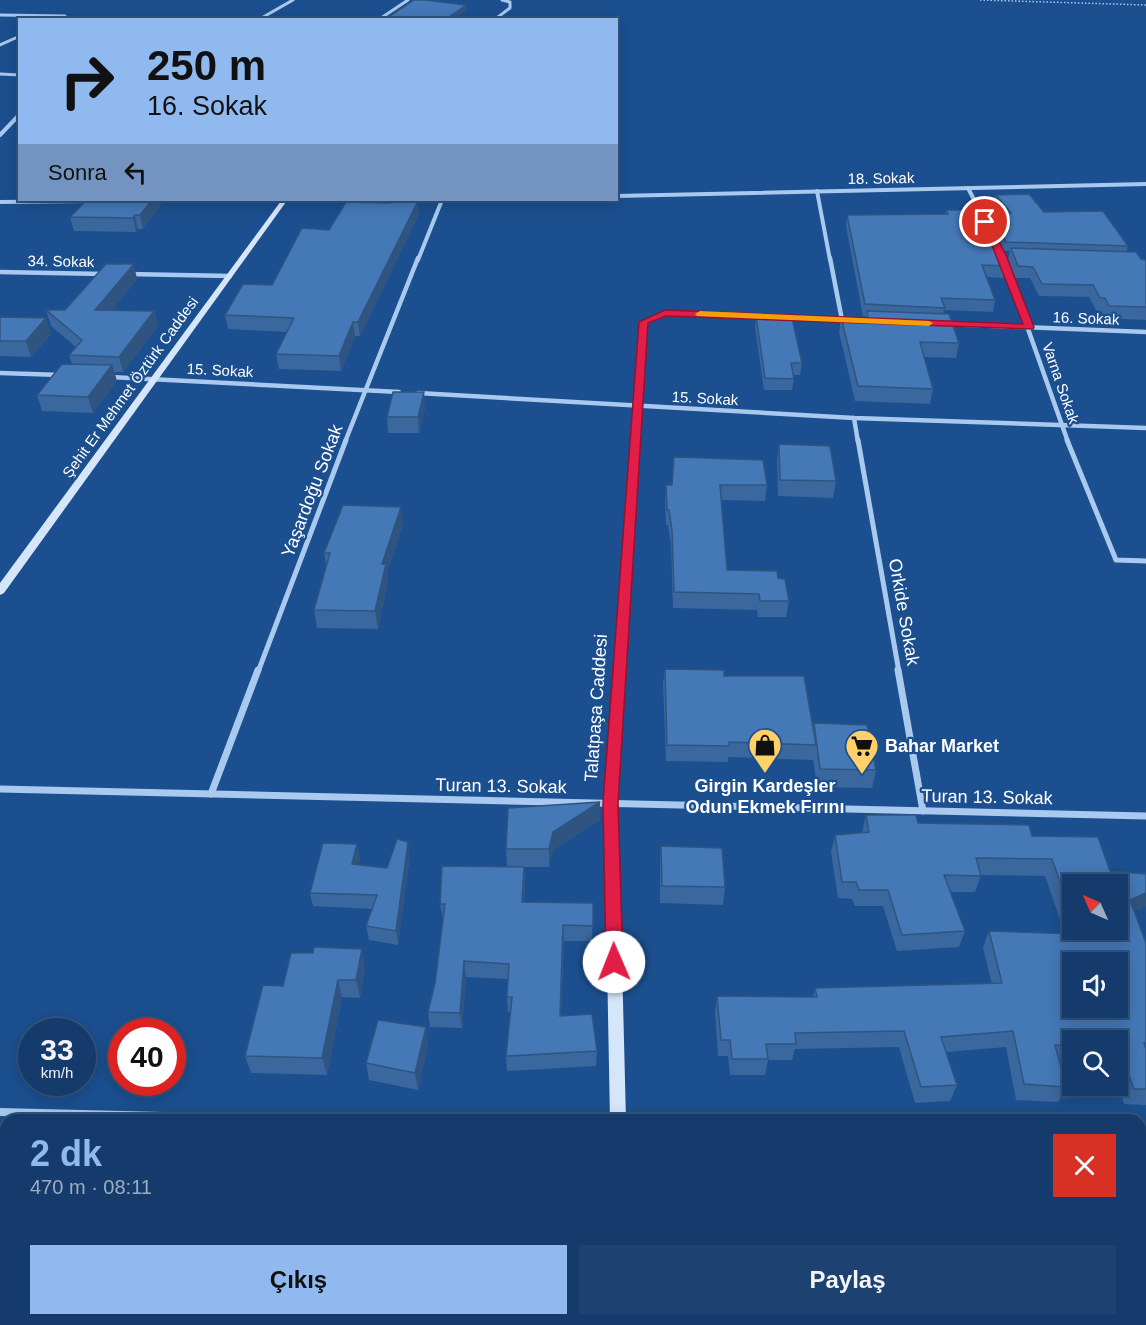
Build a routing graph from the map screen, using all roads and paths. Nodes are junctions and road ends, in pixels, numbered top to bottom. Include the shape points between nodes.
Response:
1 (293, 0) edge
2 (408, 0) edge
3 (502, 0) edge
4 (980, 0) edge
5 (1146, 5) edge
6 (0, 15) edge
7 (60, 18) edge
8 (262, 18) edge
9 (381, 18) edge
10 (497, 18) edge
11 (18, 37) edge
12 (0, 45) edge
13 (0, 74) edge
14 (18, 75) edge
15 (18, 116) edge
16 (0, 135) edge
17 (1146, 184) edge
18 (968, 188) junction
19 (816, 191) junction
20 (618, 196) edge
21 (34, 201) edge
22 (283, 201) joint
23 (376, 201) edge
24 (442, 201) edge
25 (0, 202) edge
26 (988, 226) edge
27 (1002, 255) edge
28 (0, 272) edge
29 (115, 274) edge
30 (126, 274) edge
31 (230, 276) junction
32 (665, 313) joint
33 (771, 317) edge
34 (783, 318) edge
35 (842, 320) junction
36 (853, 320) edge
37 (935, 324) edge
38 (1029, 327) junction
39 (1146, 332) edge
40 (0, 373) edge
41 (71, 375) edge
42 (107, 377) edge
43 (155, 378) junction
44 (365, 390) junction
45 (400, 392) edge
46 (412, 393) edge
47 (638, 406) junction
48 (854, 418) junction
49 (1061, 425) junction
50 (1146, 428) edge
51 (1146, 561) edge
52 (0, 591) edge
53 (0, 789) edge
54 (211, 794) junction
55 (611, 803) junction
56 (923, 811) junction
57 (1146, 816) edge
58 (0, 1112) edge
59 (81, 1114) edge
60 (618, 1114) edge

1 - 8 street
2 - 9 street
3 - 10 street via 510,2 510,8
4 - 5 path
6 - 7 street via 64,16
11 - 12 street
13 - 14 street
15 - 16 street
17 - 18 street, 18. Sokak
18 - 19 street, 18. Sokak
18 - 26 street
19 - 20 street, 18. Sokak
19 - 35 street
21 - 25 street
22 - 23 street
22 - 31 street, Şehit Er Mehmet Öztürk Caddesi
24 - 44 street, Yaşardoğu Sokak
27 - 38 street, Varna Sokak
28 - 29 street, 34. Sokak
30 - 31 street
31 - 43 street, Şehit Er Mehmet Öztürk Caddesi
32 - 33 street
32 - 47 street, Talatpaşa Caddesi via 644,322
34 - 35 street
35 - 36 street
37 - 38 street, 16. Sokak
38 - 39 street, 16. Sokak
38 - 49 street, Varna Sokak
40 - 41 street
42 - 43 street, 15. Sokak
43 - 44 street, 15. Sokak
43 - 52 street, Şehit Er Mehmet Öztürk Caddesi
44 - 45 street, 15. Sokak
44 - 54 street, Yaşardoğu Sokak
46 - 47 street, 15. Sokak
47 - 48 street, 15. Sokak
47 - 55 street, Talatpaşa Caddesi
48 - 49 street, 15. Sokak
48 - 56 street, Orkide Sokak
49 - 50 street, 15. Sokak
49 - 51 street, Varna Sokak via 1116,560
53 - 54 street, Turan 13. Sokak
54 - 55 street, Turan 13. Sokak
55 - 56 street, Turan 13. Sokak
55 - 60 street, Talatpaşa Caddesi
56 - 57 street, Turan 13. Sokak
58 - 59 street

